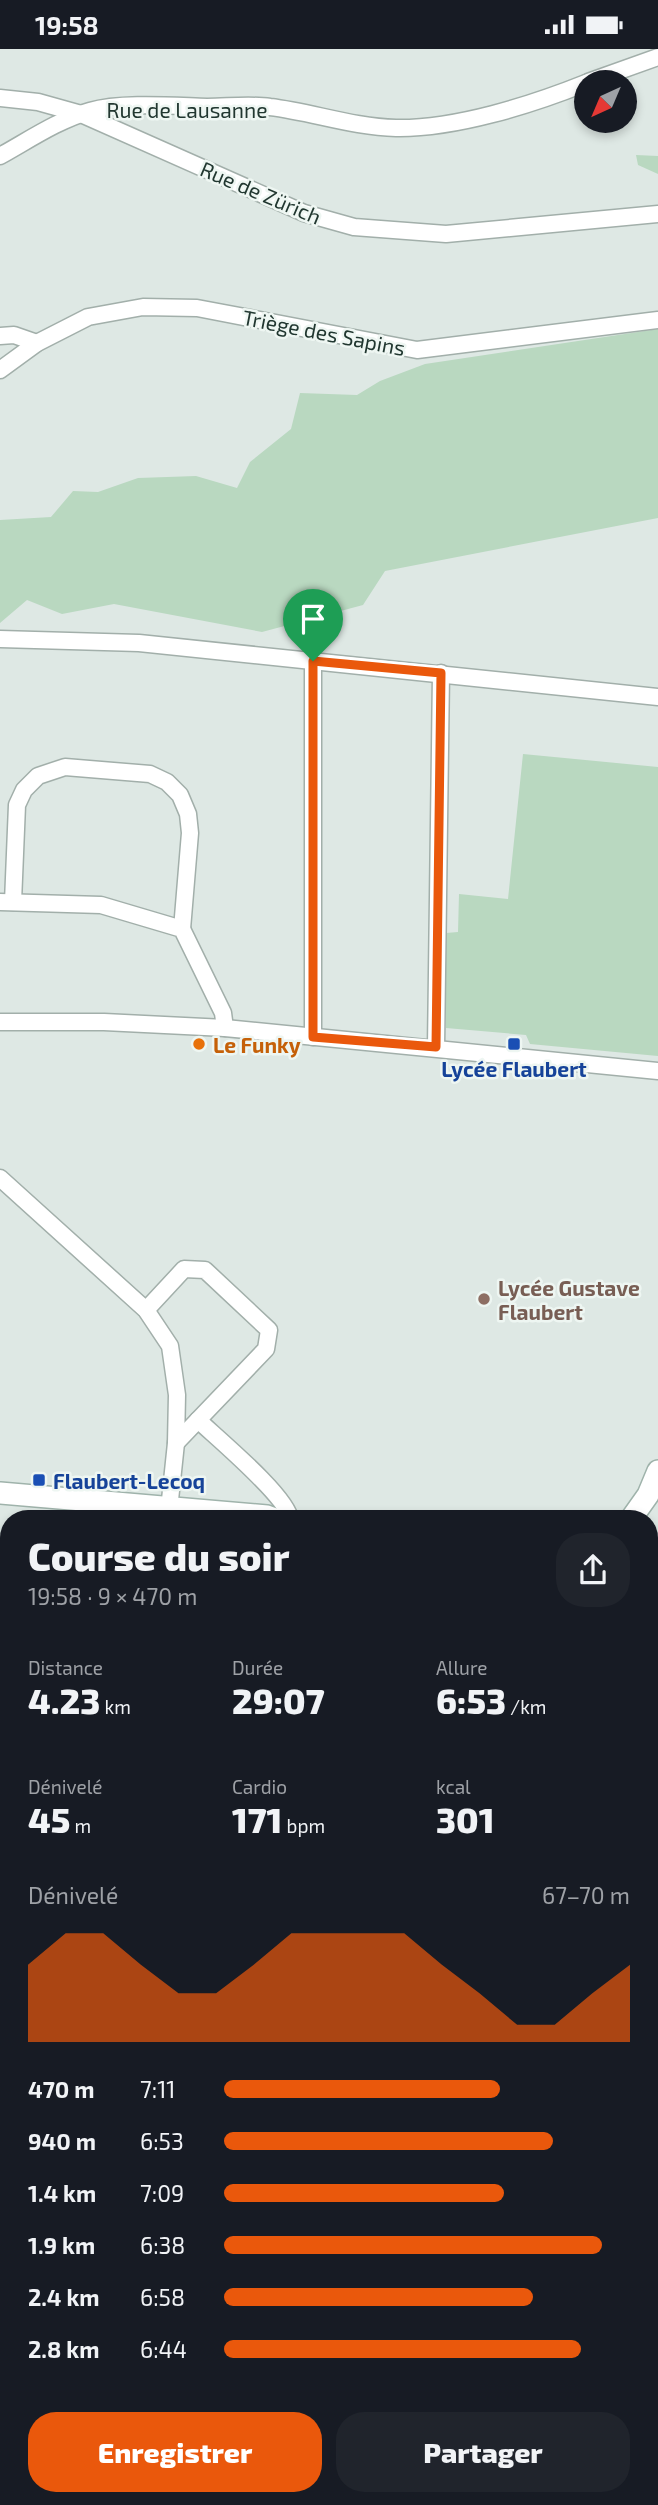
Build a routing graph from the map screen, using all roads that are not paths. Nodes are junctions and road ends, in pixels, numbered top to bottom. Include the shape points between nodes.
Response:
1 (658, 57) edge
2 (622, 70) edge
3 (574, 88) edge
4 (0, 98) edge
5 (81, 114) junction
6 (0, 156) edge
7 (658, 213) edge
8 (658, 320) edge
9 (0, 336) edge
10 (37, 343) junction
11 (0, 370) edge
12 (0, 639) edge
13 (313, 661) junction
14 (441, 673) junction
15 (658, 697) edge
16 (7, 902) edge
17 (182, 929) junction
18 (0, 1022) edge
19 (225, 1028) junction
20 (313, 1037) junction
21 (436, 1047) junction
22 (653, 1072) edge
23 (0, 1178) edge
24 (146, 1310) junction
25 (198, 1420) junction
26 (176, 1443) junction
27 (658, 1471) edge
28 (0, 1493) edge
29 (150, 1510) edge
30 (170, 1510) edge
31 (287, 1510) edge
32 (637, 1510) edge
33 (0, 1553) edge
34 (0, 1574) edge

1 - 2 street, Rue de Lausanne
3 - 5 street, Rue de Lausanne via 504,111 422,127 369,126 269,107 127,107
4 - 5 street, Rue de Zürich
5 - 6 street, Rue de Lausanne
5 - 7 street, Rue de Zürich via 304,213 354,227 446,234
8 - 10 street, Triège des Sapins via 417,350 197,308 143,307 88,317
9 - 10 street via 15,335
10 - 11 street, Triège des Sapins
12 - 13 street via 139,643
13 - 14 street
13 - 20 street
14 - 15 street
14 - 21 street
16 - 17 street via 102,905
16 - 17 street via 17,805 38,776 65,767 150,774 180,795 188,814
17 - 19 street via 223,1013
18 - 19 street
19 - 20 street
20 - 21 street
21 - 22 street
23 - 24 street
24 - 25 street via 184,1269 205,1270 269,1331 266,1349
24 - 26 street via 170,1346 177,1395
25 - 26 street
25 - 31 street via 272,1490
26 - 30 street
27 - 32 street
28 - 29 street
33 - 34 street

